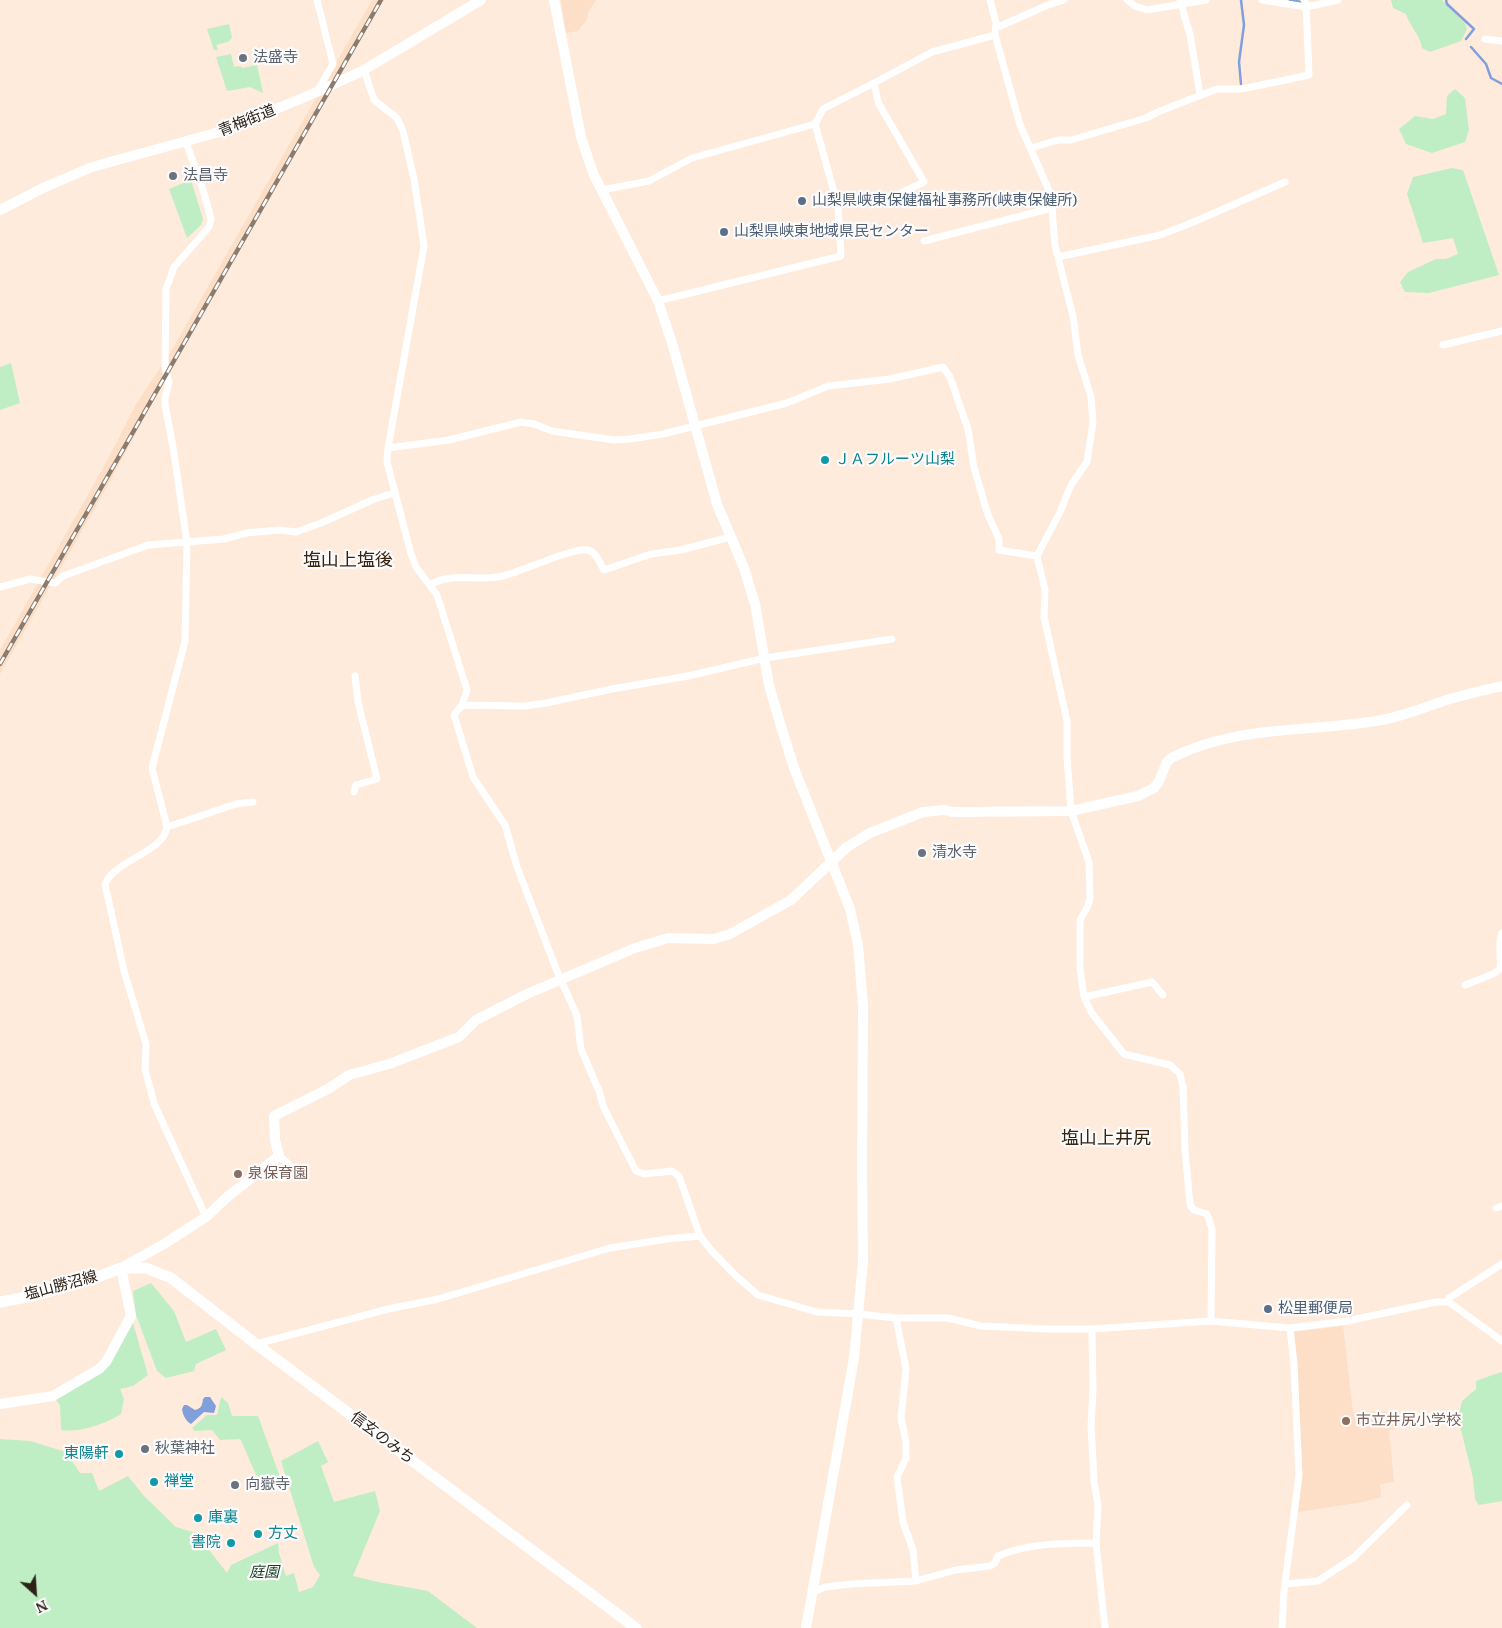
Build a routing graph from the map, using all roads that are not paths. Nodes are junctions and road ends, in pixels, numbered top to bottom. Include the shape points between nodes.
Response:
1 (317, 0) edge
2 (481, 0) edge
3 (554, 0) edge
4 (990, 0) edge
5 (1064, 0) edge
6 (1126, 0) edge
7 (1206, 0) edge
8 (1262, 0) edge
9 (1338, 0) edge
10 (1181, 2) edge
11 (1305, 4) edge
12 (995, 32) junction
13 (1486, 39) dead end
14 (1502, 41) edge
15 (364, 70) junction
16 (874, 83) junction
17 (316, 92) junction
18 (1200, 94) junction
19 (815, 124) junction
20 (186, 142) junction
21 (1031, 148) junction
22 (1285, 182) dead end
23 (602, 190) junction
24 (899, 194) dead end
25 (1052, 208) junction
26 (0, 210) edge
27 (924, 241) dead end
28 (1058, 257) junction
29 (658, 301) junction
30 (1502, 331) edge
31 (1443, 345) dead end
32 (694, 426) junction
33 (388, 448) junction
34 (394, 493) junction
35 (730, 537) junction
36 (187, 543) junction
37 (1037, 556) junction
38 (430, 585) junction
39 (0, 586) edge
40 (892, 638) dead end
41 (765, 658) junction
42 (355, 676) dead end
43 (1502, 686) edge
44 (462, 705) junction
45 (354, 792) dead end
46 (253, 802) dead end
47 (1071, 811) junction
48 (168, 827) junction
49 (832, 860) junction
50 (1502, 933) edge
51 (560, 979) junction
52 (1465, 985) dead end
53 (1162, 996) dead end
54 (1084, 997) junction
55 (279, 1156) junction
56 (290, 1165) dead end
57 (206, 1217) junction
58 (700, 1236) junction
59 (1502, 1264) edge
60 (121, 1268) junction
61 (1449, 1298) dead end
62 (0, 1302) edge
63 (860, 1314) junction
64 (896, 1318) junction
65 (1211, 1321) junction
66 (1092, 1328) junction
67 (1290, 1328) junction
68 (1502, 1341) edge
69 (256, 1344) junction
70 (0, 1404) edge
71 (1407, 1505) dead end
72 (1096, 1543) junction
73 (916, 1581) junction
74 (1285, 1584) junction
75 (811, 1593) junction
76 (636, 1628) edge
77 (806, 1628) edge
78 (1105, 1628) edge
79 (1282, 1628) edge

1 - 17 street via 333,64
2 - 15 street, 青梅街道
3 - 23 street via 581,137
4 - 12 street
5 - 12 street
6 - 10 street via 1147,10
7 - 10 street
8 - 11 street
9 - 11 street
10 - 18 street
11 - 18 street via 1309,75
12 - 16 street via 932,52
12 - 21 street via 1020,125
13 - 14 street
15 - 17 street, 青梅街道
15 - 33 street via 374,100 397,118 403,131 424,246
16 - 19 street via 823,109
16 - 24 street via 878,102 924,182
17 - 20 street, 青梅街道 via 223,131
18 - 21 street via 1146,118
19 - 23 street via 692,158 649,181
19 - 29 street via 838,206 841,256
20 - 26 street, 青梅街道 via 92,168
20 - 36 street via 211,219 208,227 174,267 166,289 164,368 169,382 165,406
21 - 25 street via 1051,196
22 - 28 street via 1160,235
23 - 29 street
25 - 27 street
25 - 28 street
28 - 37 street via 1073,316 1078,355 1091,397 1093,422 1087,462 1070,485
29 - 32 street
30 - 31 street
32 - 33 street via 663,434 614,440 552,431 521,422 449,440
32 - 35 street
32 - 37 street via 787,402 828,386 890,379 943,367 950,377 968,429 974,468 999,539 999,550
33 - 34 street via 387,462
34 - 36 street via 296,532 246,533
34 - 38 street via 416,567
35 - 38 street via 651,554 604,570 594,552 586,549 501,576 455,577
35 - 41 street via 755,604
36 - 39 street via 148,545 63,576 55,583 30,579
36 - 48 street via 185,641 152,768
37 - 47 street via 1045,590 1044,617 1067,721
38 - 44 street via 444,611 467,690
40 - 41 street
41 - 44 street via 546,704
41 - 49 street via 769,685 794,768
42 - 45 street via 377,779 356,785
43 - 47 street via 1370,722 1235,737 1171,758 1159,782 1147,793
44 - 51 street via 454,715 470,772 504,825
46 - 48 street via 236,804
47 - 49 street via 923,812 870,833
47 - 54 street via 1089,862 1090,898 1080,920
48 - 57 street via 163,838 124,864 105,884 124,971 146,1044 145,1070 155,1106
49 - 51 street via 791,900 730,934 714,939 656,940
49 - 63 street via 856,936 864,1006
50 - 52 street via 1500,969
51 - 55 street via 476,1020 459,1037 389,1064 349,1075 274,1116
51 - 58 street via 577,1016 581,1049 604,1108 636,1171 644,1174 672,1171 680,1176
53 - 54 street via 1152,982
54 - 65 street via 1091,1012 1124,1054 1170,1066 1180,1074 1190,1205 1194,1210 1207,1214 1212,1228
55 - 56 street
55 - 57 street
57 - 60 street
58 - 63 street via 758,1295 817,1312
58 - 69 street via 610,1248 438,1299
59 - 61 street
60 - 62 main road, 塩山勝沼線 via 37,1295
60 - 69 main road, 信玄のみち via 146,1268 171,1278
60 - 70 street via 131,1316 106,1362 53,1396
63 - 64 street
63 - 75 street
64 - 66 street via 948,1318 981,1326
64 - 73 street via 906,1369 901,1418 906,1458 897,1477 903,1522 913,1550
65 - 66 street
65 - 67 street
66 - 72 street via 1091,1426 1098,1505
67 - 68 street via 1347,1322 1436,1302 1449,1302
67 - 74 street via 1299,1474
69 - 76 main road, 信玄のみち
71 - 74 street via 1353,1558 1318,1581
72 - 73 street via 1042,1546 1009,1552 998,1556 990,1566 955,1570
72 - 78 street
73 - 75 street via 833,1586
74 - 79 street
75 - 77 street

